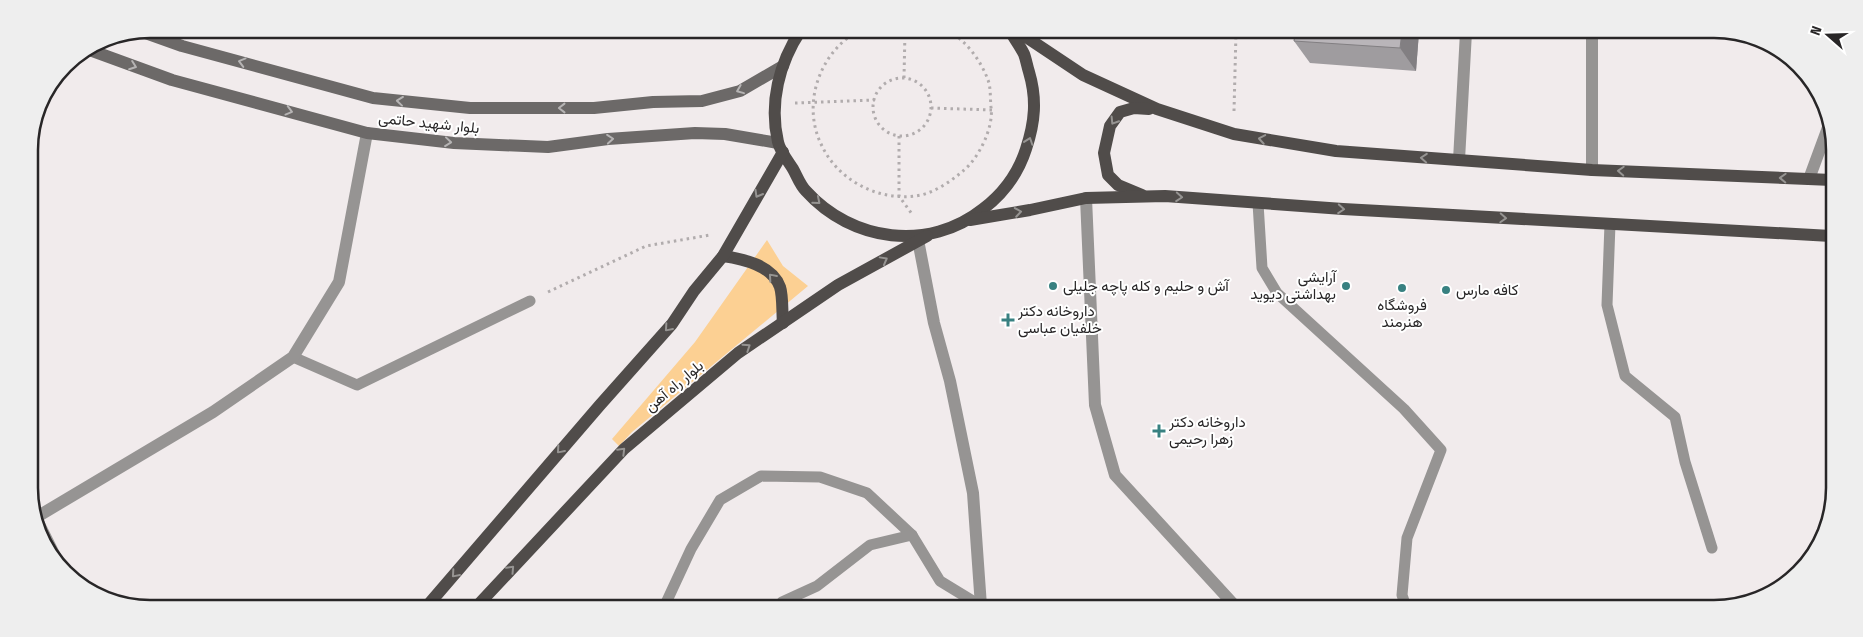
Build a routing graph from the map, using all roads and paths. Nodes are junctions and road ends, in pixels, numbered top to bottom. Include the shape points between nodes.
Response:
1 (160, 38) edge
2 (796, 38) edge
3 (845, 38) edge
4 (905, 38) edge
5 (958, 38) edge
6 (1014, 38) edge
7 (1028, 38) edge
8 (1236, 38) edge
9 (1466, 38) edge
10 (1592, 38) edge
11 (96, 52) edge
12 (782, 66) junction
13 (904, 78) junction
14 (875, 100) junction
15 (814, 102) junction
16 (775, 104) junction
17 (931, 108) junction
18 (1157, 109) junction
19 (992, 110) junction
20 (367, 133) junction
21 (1234, 134) junction
22 (1825, 135) edge
23 (899, 136) junction
24 (780, 148) junction
25 (1459, 160) junction
26 (1592, 170) junction
27 (1809, 178) junction
28 (1826, 179) edge
29 (899, 196) junction
30 (1145, 197) junction
31 (1086, 198) junction
32 (1258, 203) junction
33 (970, 220) junction
34 (1610, 224) junction
35 (738, 230) junction
36 (1826, 236) edge
37 (923, 238) junction
38 (724, 256) junction
39 (530, 301) joint
40 (782, 323) junction
41 (293, 357) junction
42 (41, 515) edge
43 (912, 535) junction
44 (1712, 548) dead end
45 (970, 599) edge
46 (980, 599) edge
47 (1229, 599) edge
48 (1403, 599) edge
49 (432, 600) edge
50 (483, 600) edge
51 (667, 600) edge
52 (787, 600) edge

12 -> 1 main road, بلوار شهید حاتمی via 740,91 702,101 594,108 470,108 373,98
2 - 12 main road
3 - 15 path via 826,61 815,88
4 - 13 path
5 - 19 path via 975,55 988,81
33 -> 6 main road via 1000,196 1021,165 1033,129 1034,91 1024,55
7 - 18 main road via 1083,75
8 - 21 path
9 - 25 street
10 - 26 street
11 -> 20 main road, بلوار شهید حاتمی via 172,80
12 - 16 main road
13 - 14 path via 884,85
13 - 17 path via 919,83 926,90
14 - 15 path
14 - 23 path via 876,120 889,133
15 - 16 path
15 - 29 path via 814,118 822,146 839,170 863,188
16 - 24 main road
17 - 19 path
17 - 23 path via 924,126 917,132
18 - 21 main road
18 -> 30 main road via 1134,108 1120,112 1110,126 1104,153 1108,175 1118,185
19 - 29 path via 985,140 970,165 948,184 920,195
20 -> 24 main road, بلوار شهید حاتمی via 454,143 548,147 608,139 725,134
20 - 41 street via 339,282
25 -> 21 main road via 1336,152
22 - 27 street
23 - 29 path
24 -> 35 main road
24 -> 37 main road via 805,191 840,220 882,236
25 - 26 main road
27 -> 26 main road
27 - 28 main road
29 - 37 path
30 - 31 main road
30 -> 32 main road
33 -> 31 main road
31 - 47 street via 1095,405 1115,475
32 -> 34 main road
32 - 48 lane via 1262,268 1277,293 1404,409 1441,450 1407,538
33 - 37 main road
34 - 36 main road
34 - 44 lane via 1607,305 1625,376 1675,417 1685,462
35 - 38 main road
35 - 39 path via 646,246
40 -> 37 main road, بلوار راه آهن via 838,285
37 - 46 street via 934,323 950,381 972,493
40 -> 38 main road via 780,287 771,273 746,260
38 -> 49 main road via 694,291 672,324
39 - 41 lane via 357,385
50 -> 40 main road, بلوار راه آهن via 624,449 738,353
41 - 42 street via 213,412
43 - 45 lane via 940,581
43 - 51 lane via 867,492 820,477 761,476 720,500 691,549
43 - 52 lane via 870,544 817,586

